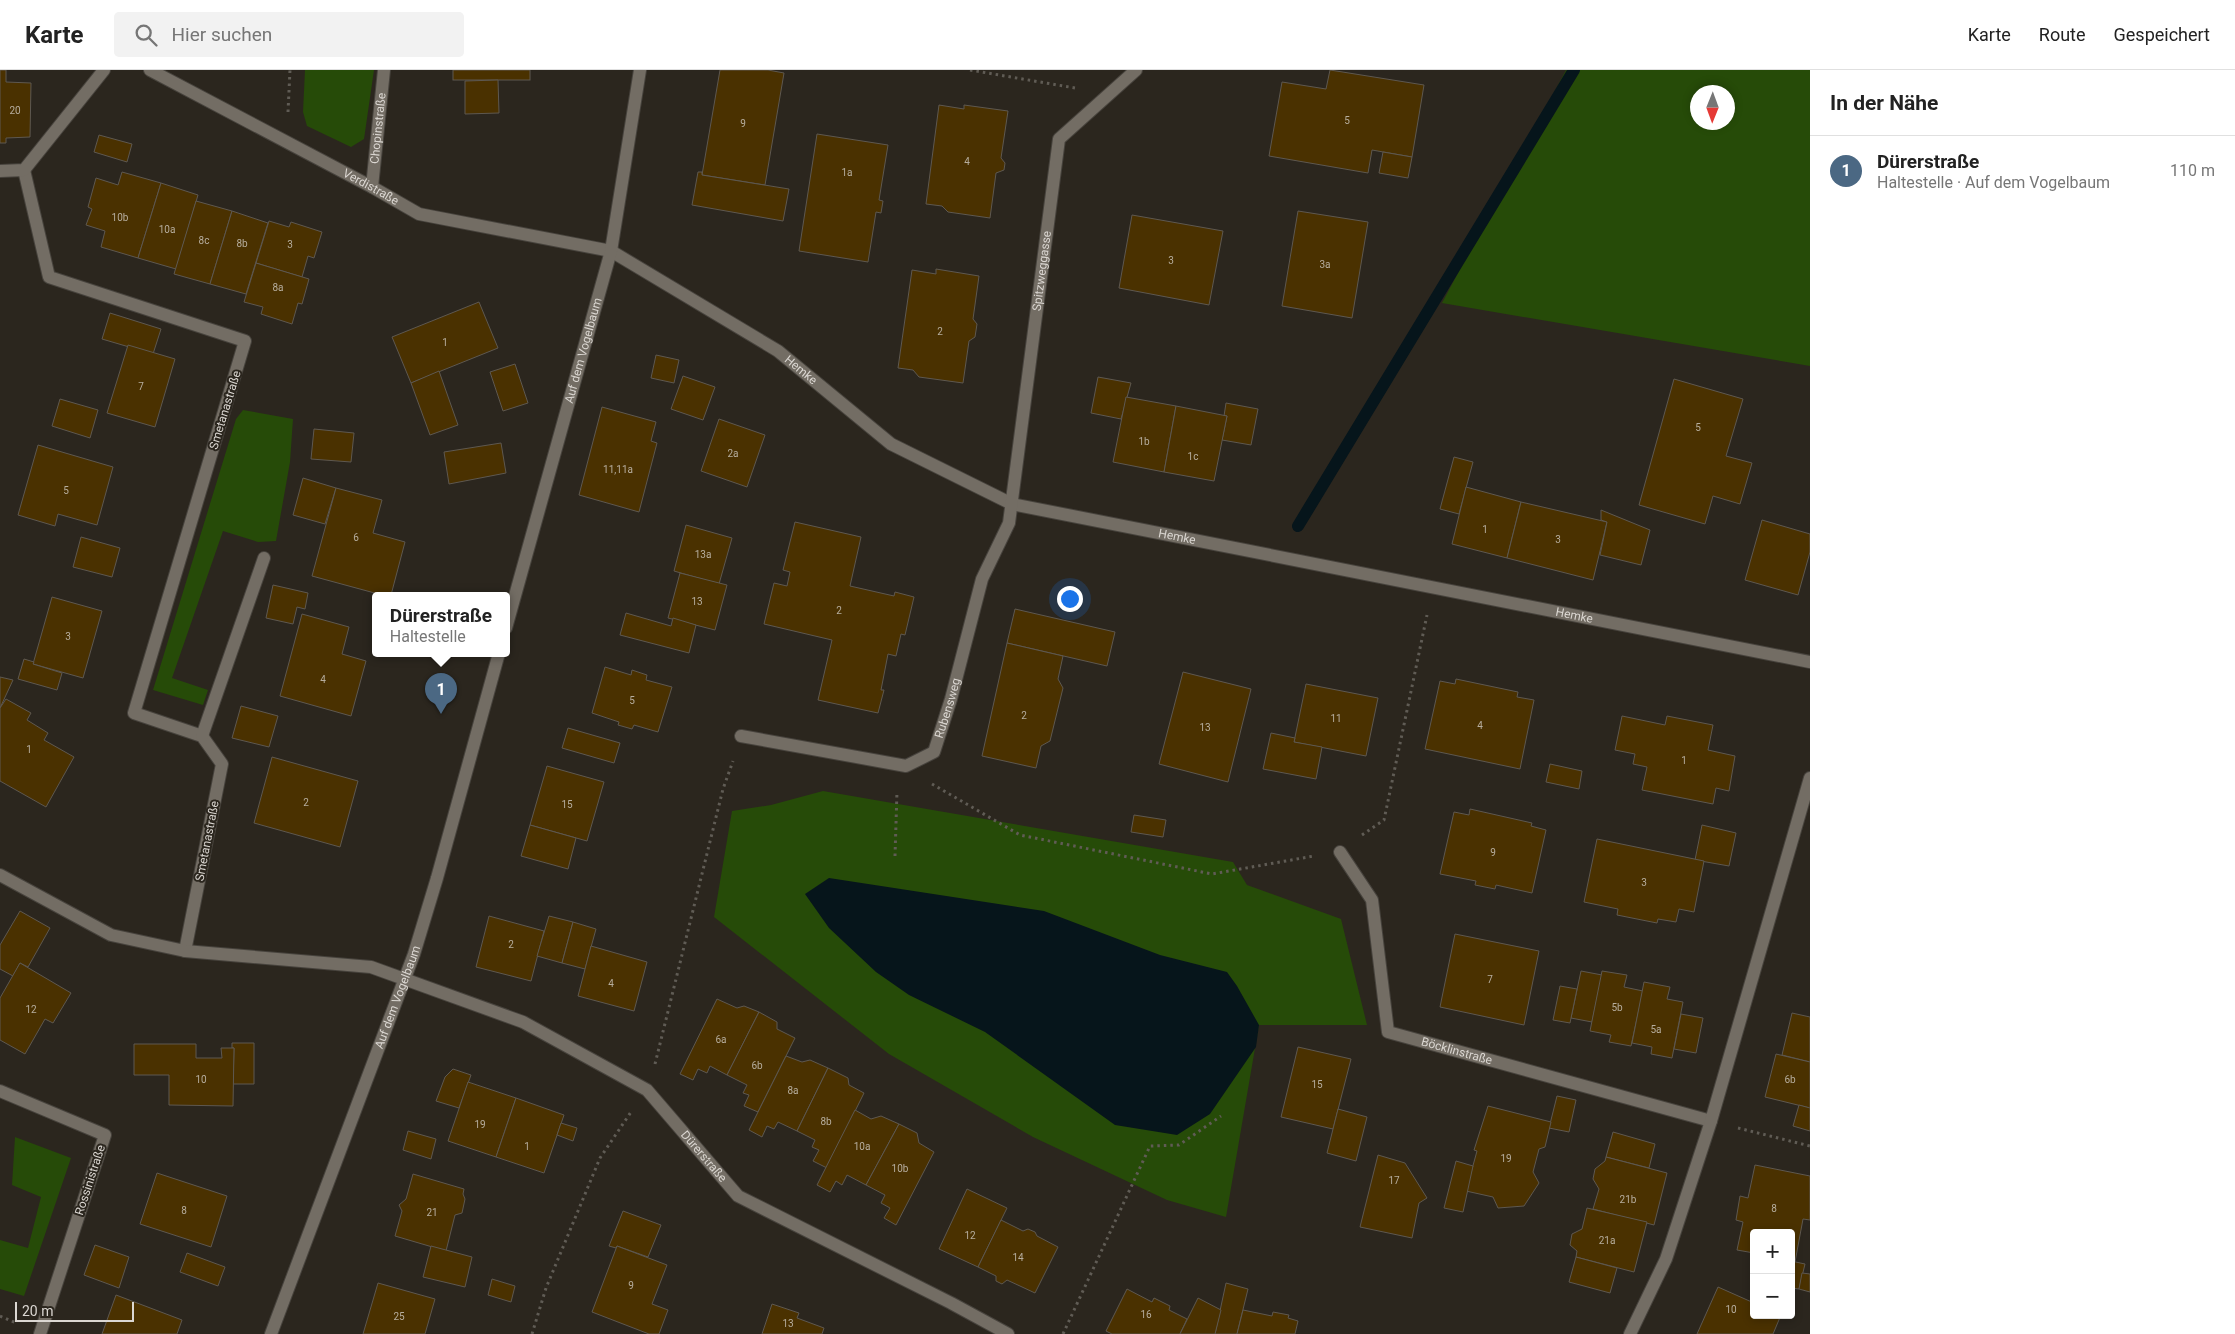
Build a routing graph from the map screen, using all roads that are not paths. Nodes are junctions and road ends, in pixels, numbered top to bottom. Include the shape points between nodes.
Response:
1 (104, 70) edge
2 (150, 70) edge
3 (384, 70) edge
4 (640, 70) edge
5 (1136, 70) edge
6 (24, 170) junction
7 (0, 171) edge
8 (372, 187) junction
9 (611, 251) junction
10 (1012, 504) junction
11 (264, 558) dead end
12 (510, 614) edge
13 (498, 657) edge
14 (1810, 662) edge
15 (202, 736) junction
16 (741, 736) road end
17 (1810, 778) edge
18 (1340, 852) road end
19 (0, 874) edge
20 (185, 952) junction
21 (404, 979) junction
22 (0, 1091) edge
23 (1711, 1121) junction
24 (40, 1334) edge
25 (271, 1334) edge
26 (1008, 1334) edge
27 (1630, 1334) edge

1 - 6 street
2 - 8 street, Verdistraße
3 - 8 street, Chopinstraße
4 - 9 street, Auf dem Vogelbaum
5 - 10 street, Spitzweggasse via 1059,139
6 - 7 street
6 - 15 street, Smetanastraße via 49,277 246,342 134,713
8 - 9 street, Verdistraße via 419,214
9 - 10 street, Hemke via 778,351 891,444
9 - 12 street, Auf dem Vogelbaum
10 - 14 street, Hemke
10 - 16 street, Rubensweg via 1009,523 982,579 934,752 906,766
11 - 15 street
13 - 21 street, Auf dem Vogelbaum via 437,878
15 - 20 street, Smetanastraße via 222,764
17 - 23 street
18 - 23 street, Böcklinstraße via 1372,900 1388,1032
19 - 20 street via 111,935
20 - 21 street via 370,967
21 - 25 street, Auf dem Vogelbaum
21 - 26 street, Dürerstraße via 522,1022 647,1090 738,1196
22 - 24 street, Rossinistraße via 105,1135
23 - 27 street via 1666,1259

